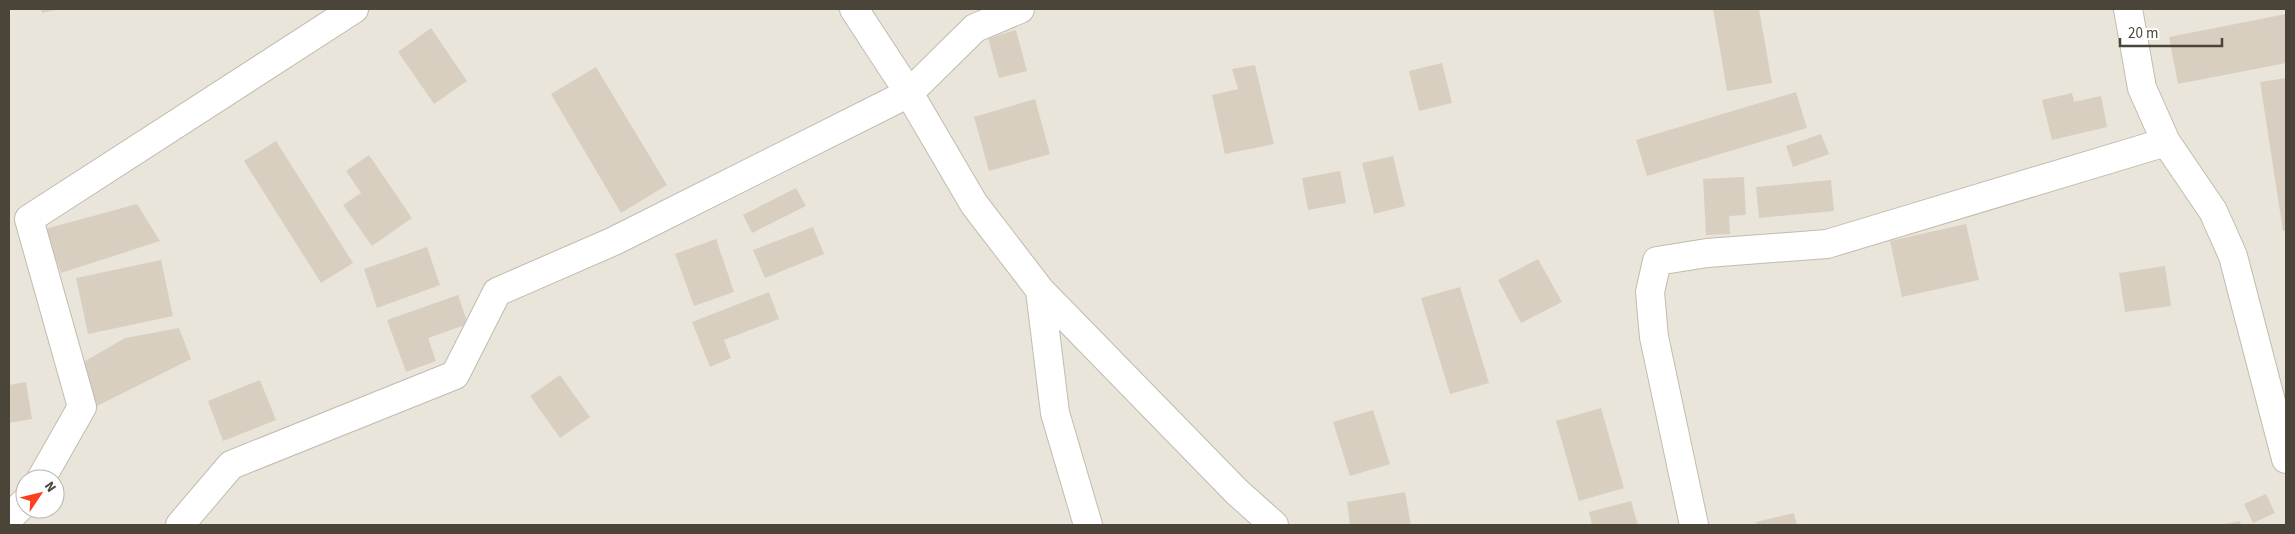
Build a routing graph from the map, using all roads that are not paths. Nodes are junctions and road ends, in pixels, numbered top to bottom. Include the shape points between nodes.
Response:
1 (354, 9) edge
2 (854, 9) edge
3 (1020, 9) edge
4 (2128, 9) edge
5 (910, 93) junction
6 (2166, 142) junction
7 (1040, 290) junction
8 (2286, 459) edge
9 (47, 469) edge
10 (180, 525) edge
11 (1088, 525) edge
12 (1274, 525) edge
13 (1694, 525) edge

1 - 9 street via 29,219 82,406
2 - 5 street
3 - 5 street via 975,28
4 - 6 street via 2142,88
5 - 7 street via 974,204
5 - 10 street via 614,241 497,292 455,375 231,465
6 - 8 street via 2213,211 2233,256
6 - 13 street via 1827,244 1707,253 1657,261 1650,292 1654,337
7 - 11 street via 1056,413
7 - 12 street via 1237,492

